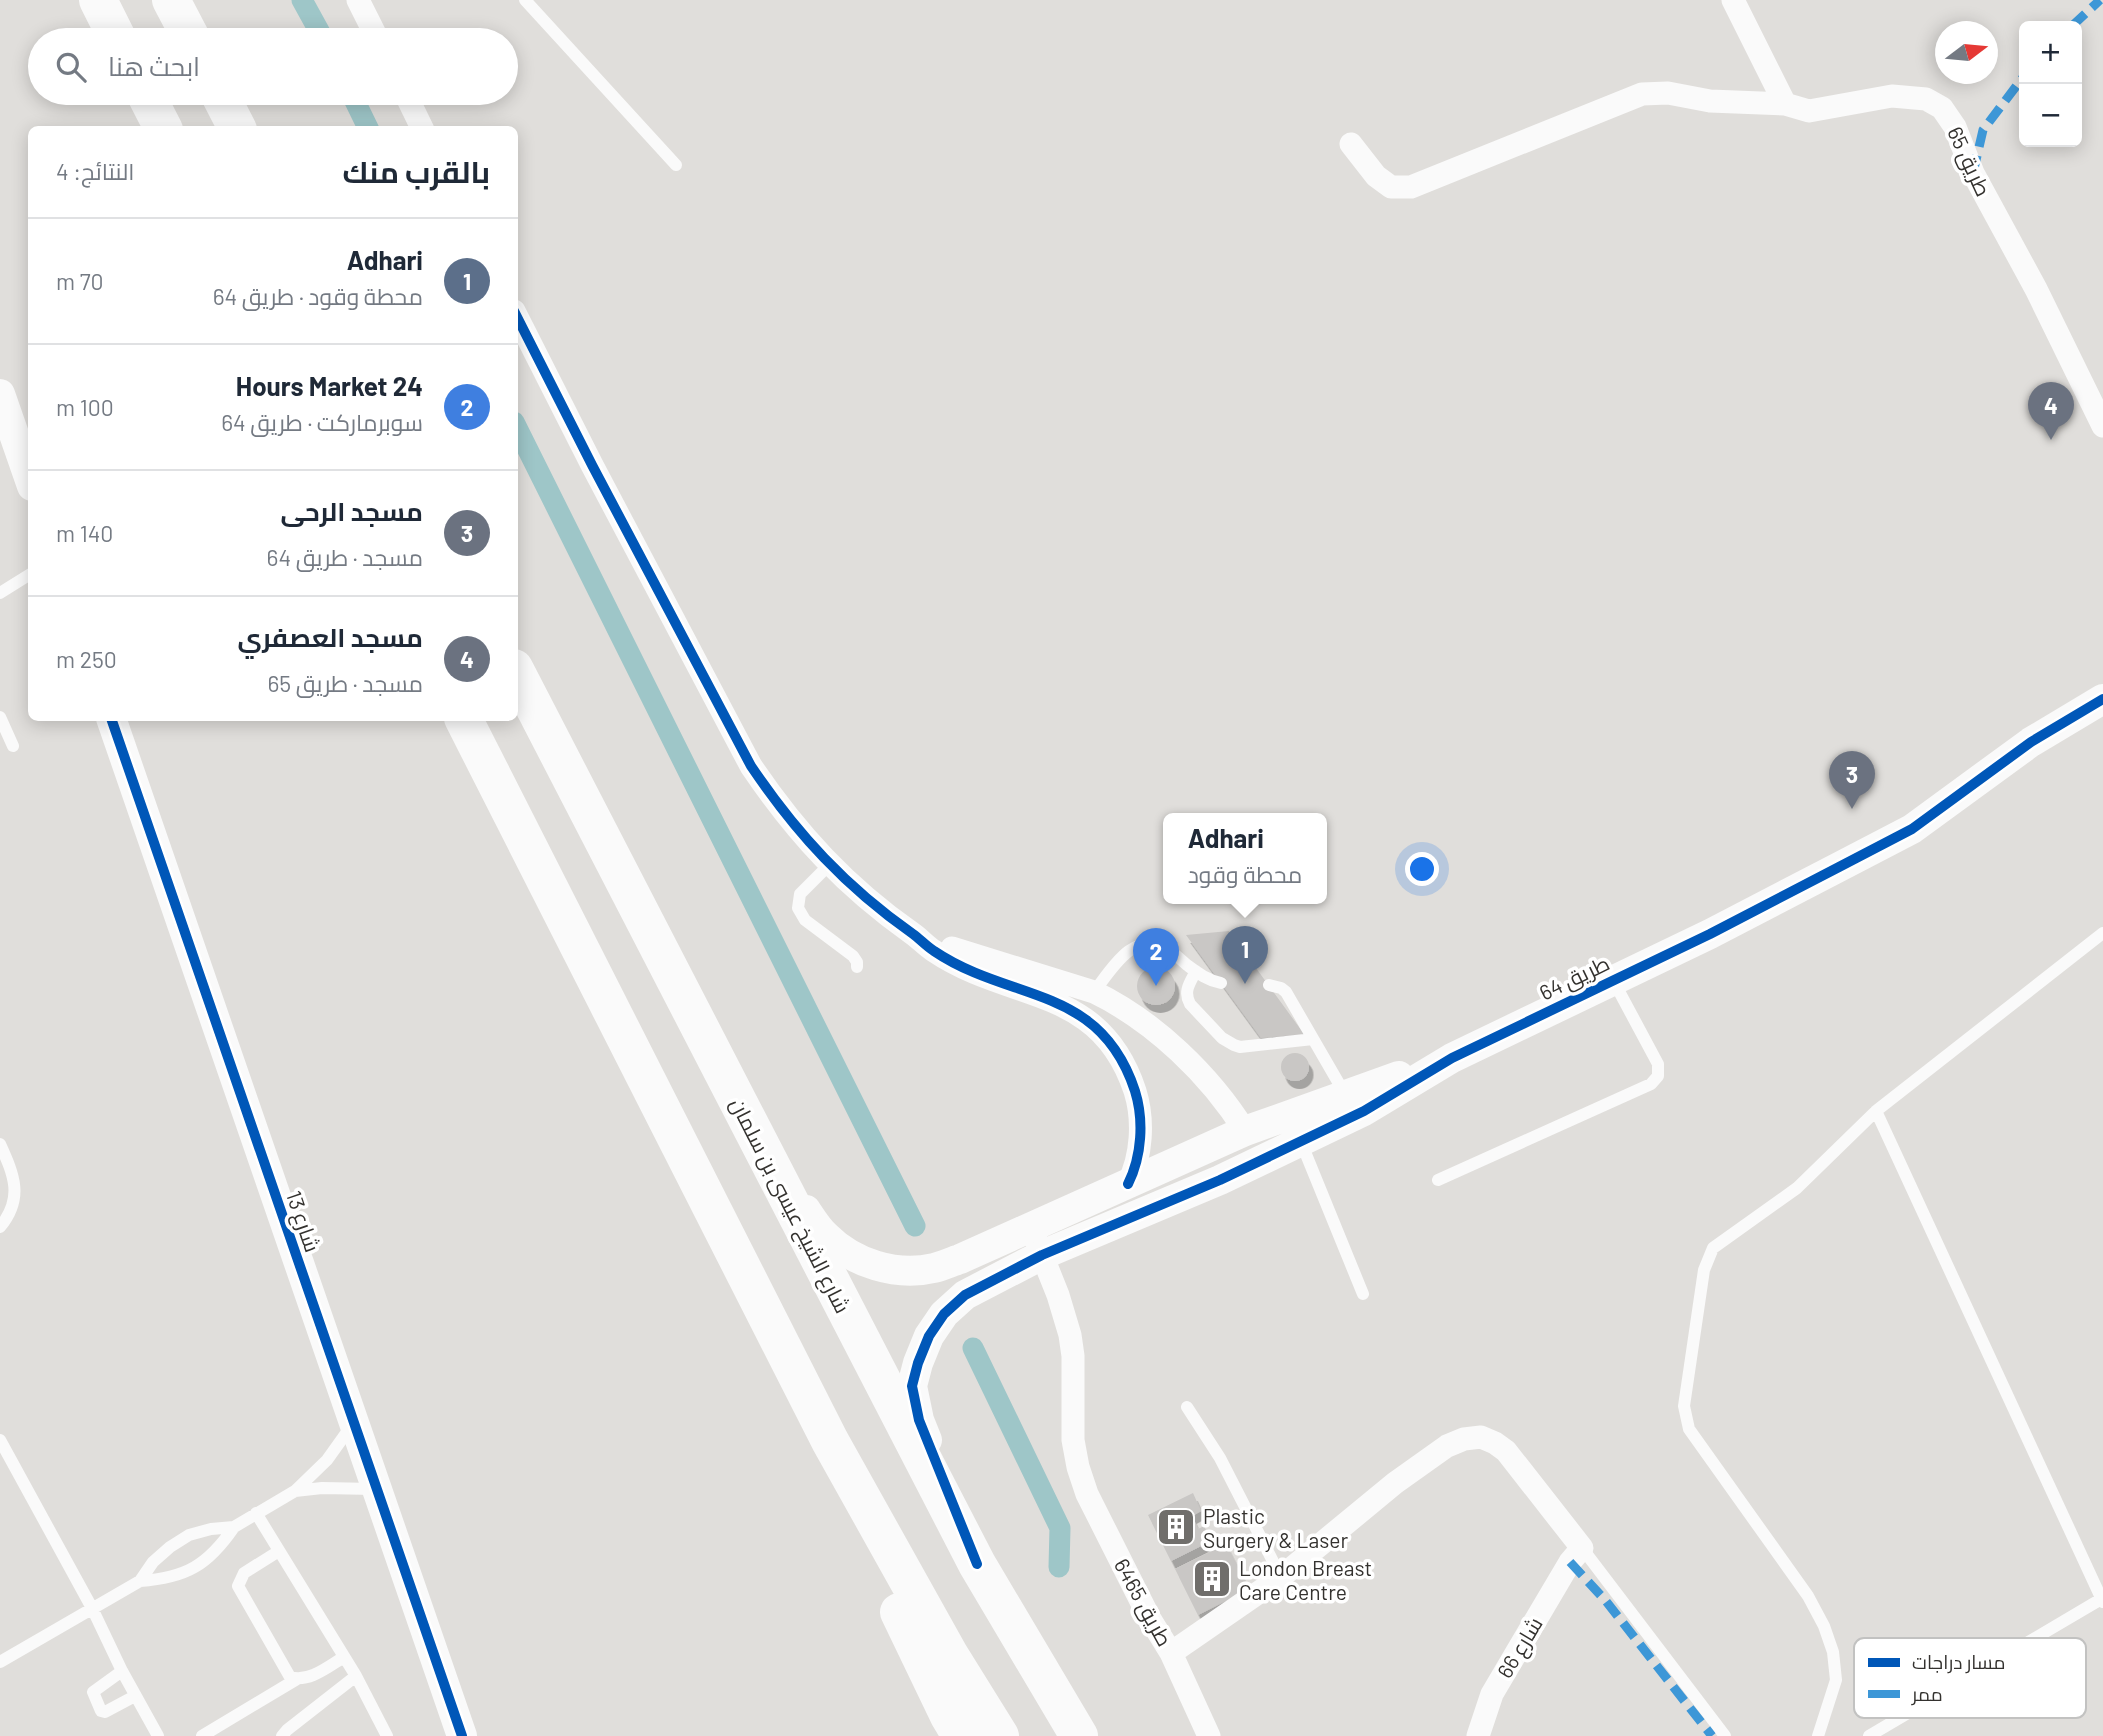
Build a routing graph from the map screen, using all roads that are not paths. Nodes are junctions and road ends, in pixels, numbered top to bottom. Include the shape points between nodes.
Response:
1 (98, 0) edge
2 (171, 0) edge
3 (358, 0) edge
4 (525, 0) edge
5 (1733, 0) edge
6 (112, 28) edge
7 (186, 28) edge
8 (372, 28) edge
9 (1786, 104) junction
10 (151, 105) edge
11 (225, 105) edge
12 (411, 105) edge
13 (162, 126) edge
14 (236, 126) edge
15 (421, 126) edge
16 (1351, 144) dead end
17 (676, 165) dead end
18 (518, 319) edge
19 (0, 394) edge
20 (2103, 426) edge
21 (28, 474) edge
22 (28, 576) edge
23 (0, 593) edge
24 (518, 676) edge
25 (2103, 699) edge
26 (0, 717) edge
27 (112, 721) edge
28 (465, 721) edge
29 (13, 746) dead end
30 (829, 865) junction
31 (2103, 933) edge
32 (916, 936) junction
33 (857, 967) dead end
34 (1196, 971) junction
35 (1613, 980) junction
36 (1221, 983) dead end
37 (1269, 985) dead end
38 (1094, 992) junction
39 (1078, 1013) junction
40 (1313, 1039) junction
41 (1452, 1058) junction
42 (1345, 1094) junction
43 (1876, 1111) junction
44 (1245, 1131) junction
45 (1300, 1141) junction
46 (0, 1144) edge
47 (766, 1158) junction
48 (1261, 1160) junction
49 (1438, 1180) dead end
50 (1128, 1184) junction
51 (0, 1227) edge
52 (1031, 1228) junction
53 (1042, 1255) junction
54 (1363, 1294) dead end
55 (1187, 1407) dead end
56 (353, 1423) junction
57 (0, 1440) edge
58 (830, 1441) junction
59 (376, 1489) junction
60 (295, 1491) junction
61 (256, 1513) junction
62 (233, 1527) junction
63 (279, 1551) junction
64 (1576, 1555) junction
65 (977, 1564) junction
66 (1281, 1577) junction
67 (140, 1581) junction
68 (2102, 1599) edge
69 (92, 1608) junction
70 (2036, 1638) edge
71 (1171, 1653) junction
72 (344, 1657) junction
73 (0, 1662) edge
74 (122, 1671) junction
75 (356, 1676) junction
76 (297, 1679) junction
77 (135, 1696) junction
78 (1900, 1718) edge
79 (158, 1736) edge
80 (202, 1736) edge
81 (282, 1736) edge
82 (387, 1736) edge
83 (462, 1736) edge
84 (961, 1736) edge
85 (1000, 1736) edge
86 (1079, 1736) edge
87 (1209, 1736) edge
88 (1478, 1736) edge
89 (1725, 1736) edge
90 (1818, 1736) edge
91 (1869, 1736) edge

1 - 6 highway
2 - 7 highway
3 - 8 street
4 - 17 lane
5 - 9 street
9 - 16 street, طريق 65 via 1642,94 1411,187 1391,187
9 - 20 street, طريق 65 via 1809,111 1892,96 1926,99 1942,108
10 - 13 highway
11 - 14 highway
12 - 15 street
18 - 30 street via 751,766 774,801
19 - 21 street
22 - 23 lane
24 - 47 highway, شارع الشيخ عيسى بن سلمان
25 - 35 street, طريق 64 via 2031,742 1912,829
26 - 29 lane
27 - 56 street, شارع 13
28 - 58 highway
30 - 32 street
30 - 33 lane via 800,894 798,908 805,920 853,956
31 - 43 lane
32 - 38 street
32 - 39 street via 951,961
34 - 36 lane
34 - 38 lane via 1165,948 1143,944 1124,954
34 - 40 lane via 1187,998 1227,1043 1241,1047
35 - 41 street, طريق 64
35 - 49 lane via 1658,1064 1658,1076 1651,1084
37 - 40 lane via 1286,992
38 - 39 street
38 - 44 street via 1112,1000 1169,1043 1217,1093
39 - 50 street via 1118,1055 1137,1099 1139,1149
40 - 42 lane
41 - 42 street, طريق 64
41 - 45 street, طريق 64 via 1364,1111
42 - 44 street, طريق 64
43 - 68 lane
43 - 90 lane via 1797,1188 1713,1248 1704,1270 1684,1406 1689,1429 1808,1595 1824,1626 1836,1680
44 - 48 street
44 - 50 street, طريق 64
45 - 48 street, طريق 64
45 - 54 lane
46 - 51 lane via 15,1188 13,1204
47 - 52 street, طريق 64 via 825,1236 848,1254 875,1266 904,1271 933,1268
47 - 65 highway, شارع الشيخ عيسى بن سلمان
48 - 53 street, طريق 64
50 - 52 street, طريق 64
52 - 53 street, طريق 6465
53 - 65 street, طريق 64 via 965,1295 944,1314 929,1336 912,1386 919,1420
53 - 71 street, طريق 6465 via 1070,1335 1078,1467 1087,1494
55 - 66 lane via 1220,1458
56 - 59 street, شارع 13
56 - 60 lane via 327,1460
57 - 69 lane
58 - 84 highway via 884,1581
58 - 85 highway
59 - 60 lane
59 - 83 street, شارع 13
60 - 61 lane
61 - 62 lane
61 - 63 lane
62 - 67 lane via 189,1535 153,1562
62 - 67 lane via 221,1546 185,1573
63 - 72 lane
63 - 76 lane via 244,1573 238,1586 290,1677
64 - 66 street, طريق 6465 via 1506,1451 1481,1437 1447,1446
64 - 88 street, شارع 66 via 1492,1694
64 - 89 lane
65 - 86 highway, شارع الشيخ عيسى بن سلمان
66 - 71 street, طريق 6465
67 - 69 lane
68 - 70 lane
69 - 73 lane
69 - 74 lane
71 - 87 street
72 - 75 lane
72 - 76 lane
74 - 77 lane
74 - 77 lane via 93,1692 101,1711
75 - 81 lane
75 - 82 lane
76 - 80 lane
77 - 79 lane
78 - 91 lane

